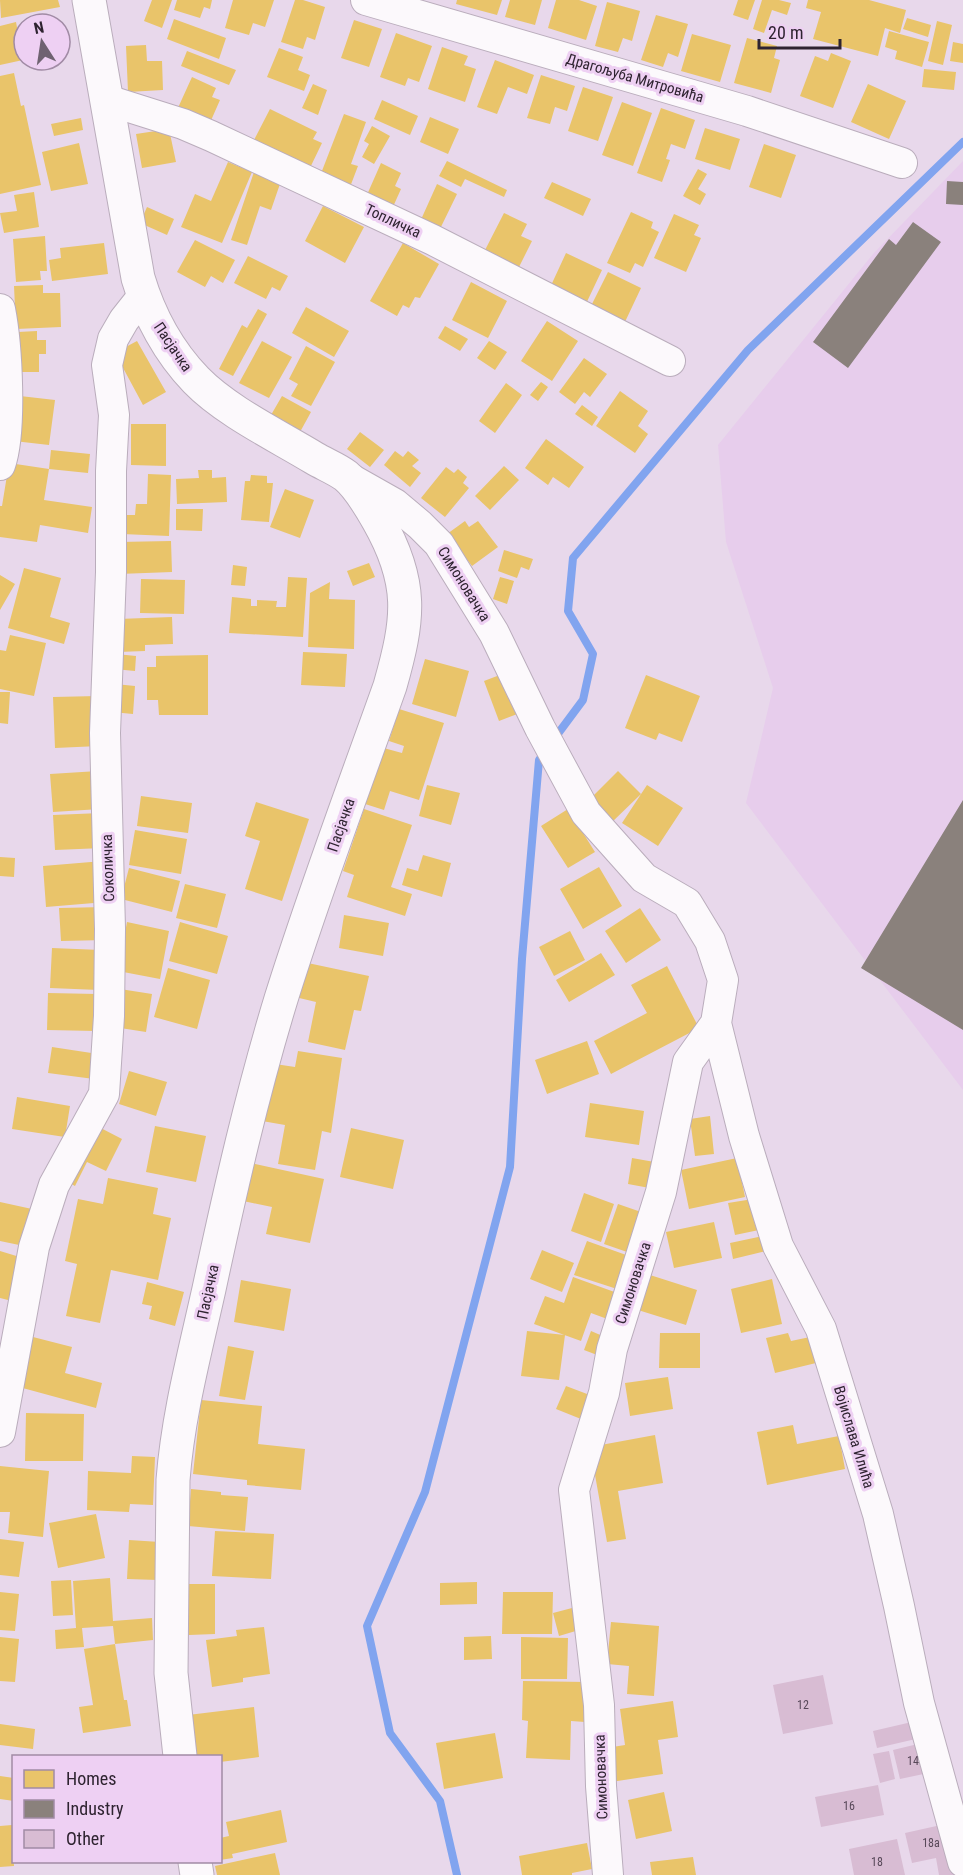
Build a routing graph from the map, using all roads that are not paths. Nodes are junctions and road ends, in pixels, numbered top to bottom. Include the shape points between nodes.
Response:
1 (88, 0) edge
2 (366, 0) edge
3 (431, 9) edge
4 (107, 100) junction
5 (902, 163) dead end
6 (143, 296) junction
7 (0, 309) edge
8 (670, 361) dead end
9 (0, 465) edge
10 (346, 477) junction
11 (716, 1023) junction
12 (0, 1432) edge
13 (180, 1755) edge
14 (963, 1862) edge
15 (608, 1875) edge

1 - 4 main road, Пасјачка
2 - 3 street, Драгољуба Митровића
3 - 5 street, Драгољуба Митровића
4 - 6 main road, Пасјачка
4 - 8 street, Топличка via 211,136 433,240
6 - 10 main road, Пасјачка via 164,337 197,381
6 - 12 street, Соколичка via 113,339 107,365 114,415 105,733 110,929 104,1094 54,1185 34,1248
7 - 9 street via 7,391
10 - 11 street, Симоновачка via 395,504 439,544 494,633 585,813 644,878 687,903 711,941 723,980
10 - 13 main road, Пасјачка via 372,508 401,567 405,621 390,686 298,946 266,1054 218,1246 183,1409 173,1480 171,1673
11 - 14 street, Војислава Илића via 744,1136 778,1246 821,1329 878,1514 919,1703
11 - 15 street, Симоновачка via 688,1062 661,1192 612,1349 604,1393 574,1490 599,1706

